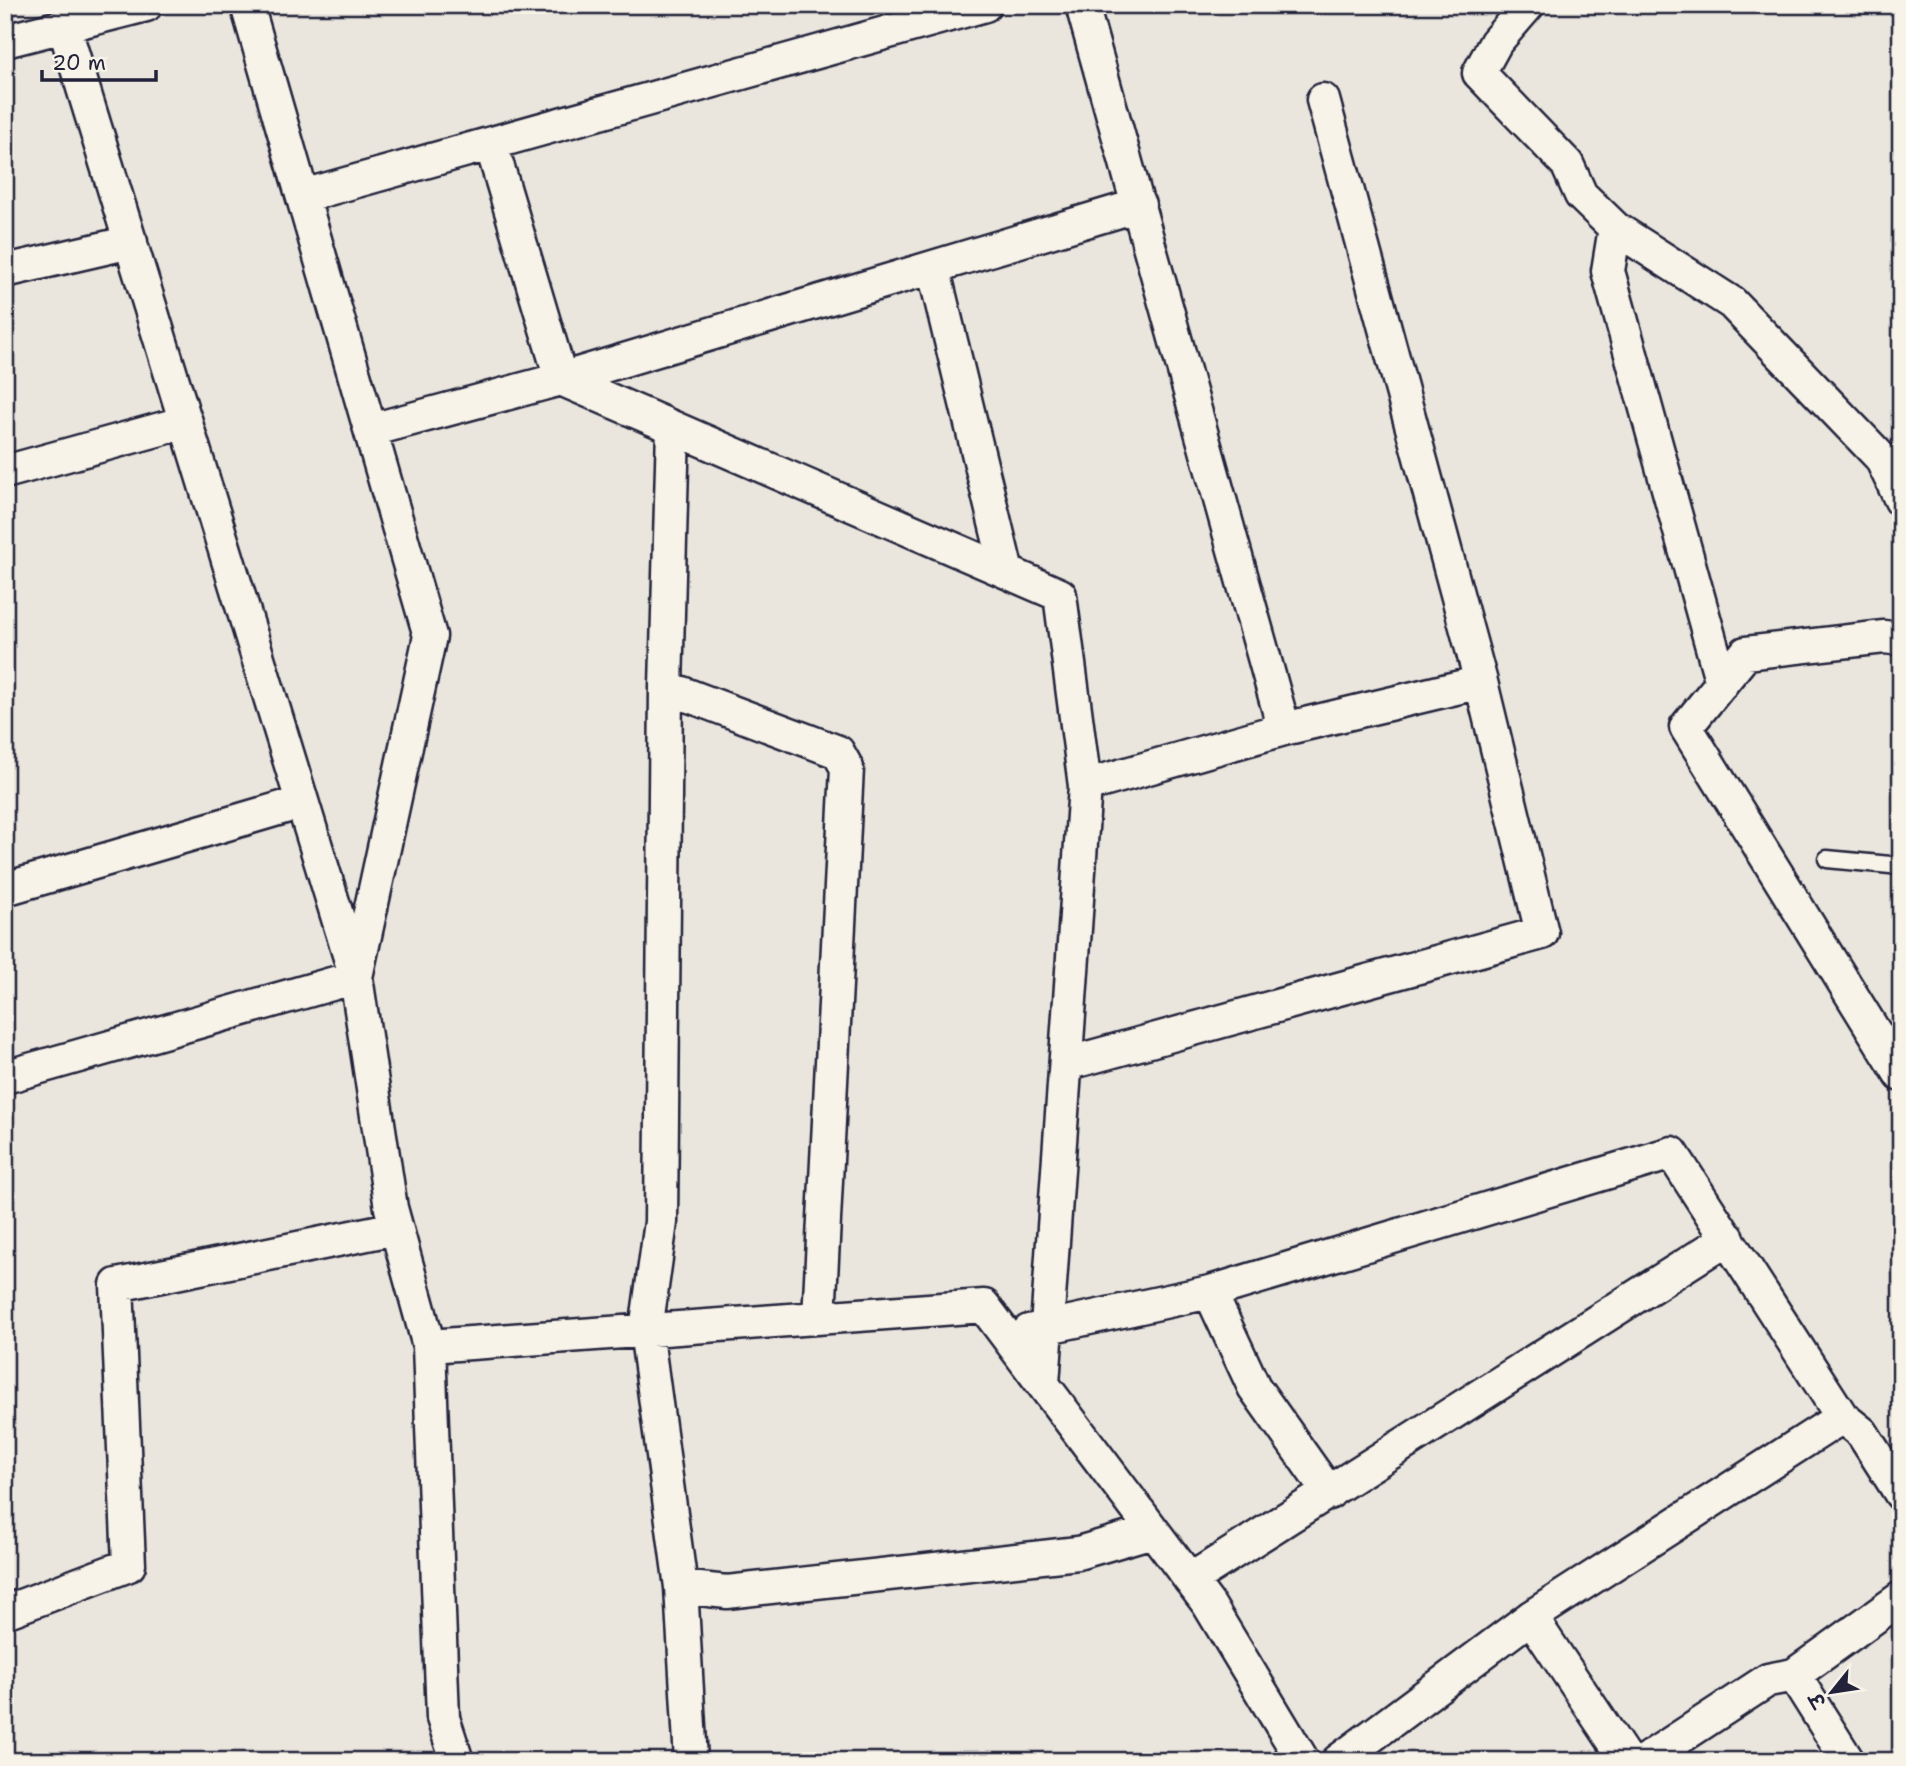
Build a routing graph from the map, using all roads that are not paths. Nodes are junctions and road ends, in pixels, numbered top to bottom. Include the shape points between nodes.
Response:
1 (146, 5) edge
2 (247, 5) edge
3 (985, 5) edge
4 (1082, 5) edge
5 (1528, 5) edge
6 (919, 14) edge
7 (64, 26) junction
8 (5, 41) edge
9 (1323, 100) dead end
10 (491, 144) junction
11 (303, 196) junction
12 (1139, 205) junction
13 (1615, 228) junction
14 (131, 242) junction
15 (933, 267) junction
16 (5, 271) edge
17 (561, 379) junction
18 (186, 422) junction
19 (673, 428) junction
20 (371, 430) junction
21 (5, 472) edge
22 (1901, 500) edge
23 (1007, 572) junction
24 (1901, 639) edge
25 (1481, 682) junction
26 (1722, 683) junction
27 (666, 687) junction
28 (1284, 729) junction
29 (1085, 786) junction
30 (302, 802) junction
31 (1827, 859) dead end
32 (1901, 866) edge
33 (5, 889) edge
34 (356, 977) junction
35 (1066, 1064) junction
36 (1901, 1075) edge
37 (5, 1077) edge
38 (396, 1228) junction
39 (1728, 1238) junction
40 (1210, 1292) junction
41 (818, 1318) junction
42 (1047, 1326) junction
43 (646, 1330) junction
44 (1008, 1338) junction
45 (429, 1346) junction
46 (1043, 1384) junction
47 (1842, 1417) junction
48 (1329, 1493) junction
49 (1901, 1494) edge
50 (1153, 1531) junction
51 (1190, 1580) junction
52 (681, 1587) junction
53 (1901, 1598) edge
54 (5, 1612) edge
55 (1531, 1617) junction
56 (1794, 1675) junction
57 (457, 1761) edge
58 (691, 1761) edge
59 (1303, 1761) edge
60 (1338, 1761) edge
61 (1627, 1761) edge
62 (1644, 1761) edge
63 (1848, 1761) edge

1 - 7 street
2 - 11 street
3 - 6 street
4 - 12 street
5 - 13 street via 1496,42 1479,73 1567,164 1581,195
6 - 10 street
7 - 8 street
7 - 14 street
9 - 25 street
10 - 11 street
10 - 17 street
11 - 20 street
12 - 15 street
12 - 28 street
13 - 22 street via 1732,303 1881,458
13 - 26 street via 1608,271
14 - 16 street
14 - 18 street
15 - 17 street
15 - 23 street
17 - 19 street
17 - 20 street
18 - 21 street
18 - 30 street
19 - 23 street
19 - 27 street
20 - 34 street via 430,636
23 - 29 street via 1060,595
24 - 26 street via 1884,637 1746,653
25 - 28 street
25 - 35 street via 1542,933
26 - 36 street via 1686,727 1775,850
27 - 41 street via 838,752 847,768
27 - 43 street via 661,1222
28 - 29 street
29 - 35 street
30 - 33 street
30 - 34 street
31 - 32 lane
34 - 37 street
34 - 38 street
35 - 42 street
38 - 45 street
38 - 54 street via 117,1285 129,1565
39 - 40 street via 1672,1153
39 - 47 street
39 - 48 street
40 - 42 street
40 - 48 street via 1254,1387
41 - 43 street
41 - 44 street via 984,1306
42 - 44 street
42 - 46 street
43 - 45 street
43 - 52 street
44 - 46 street
45 - 57 street via 443,1717
46 - 50 street
47 - 49 street via 1862,1433
47 - 55 street
48 - 51 street
50 - 51 street
50 - 52 street via 1078,1553 727,1592
51 - 59 street
52 - 58 street
53 - 56 street
55 - 60 street
55 - 61 street
56 - 62 street via 1768,1680
56 - 63 street

